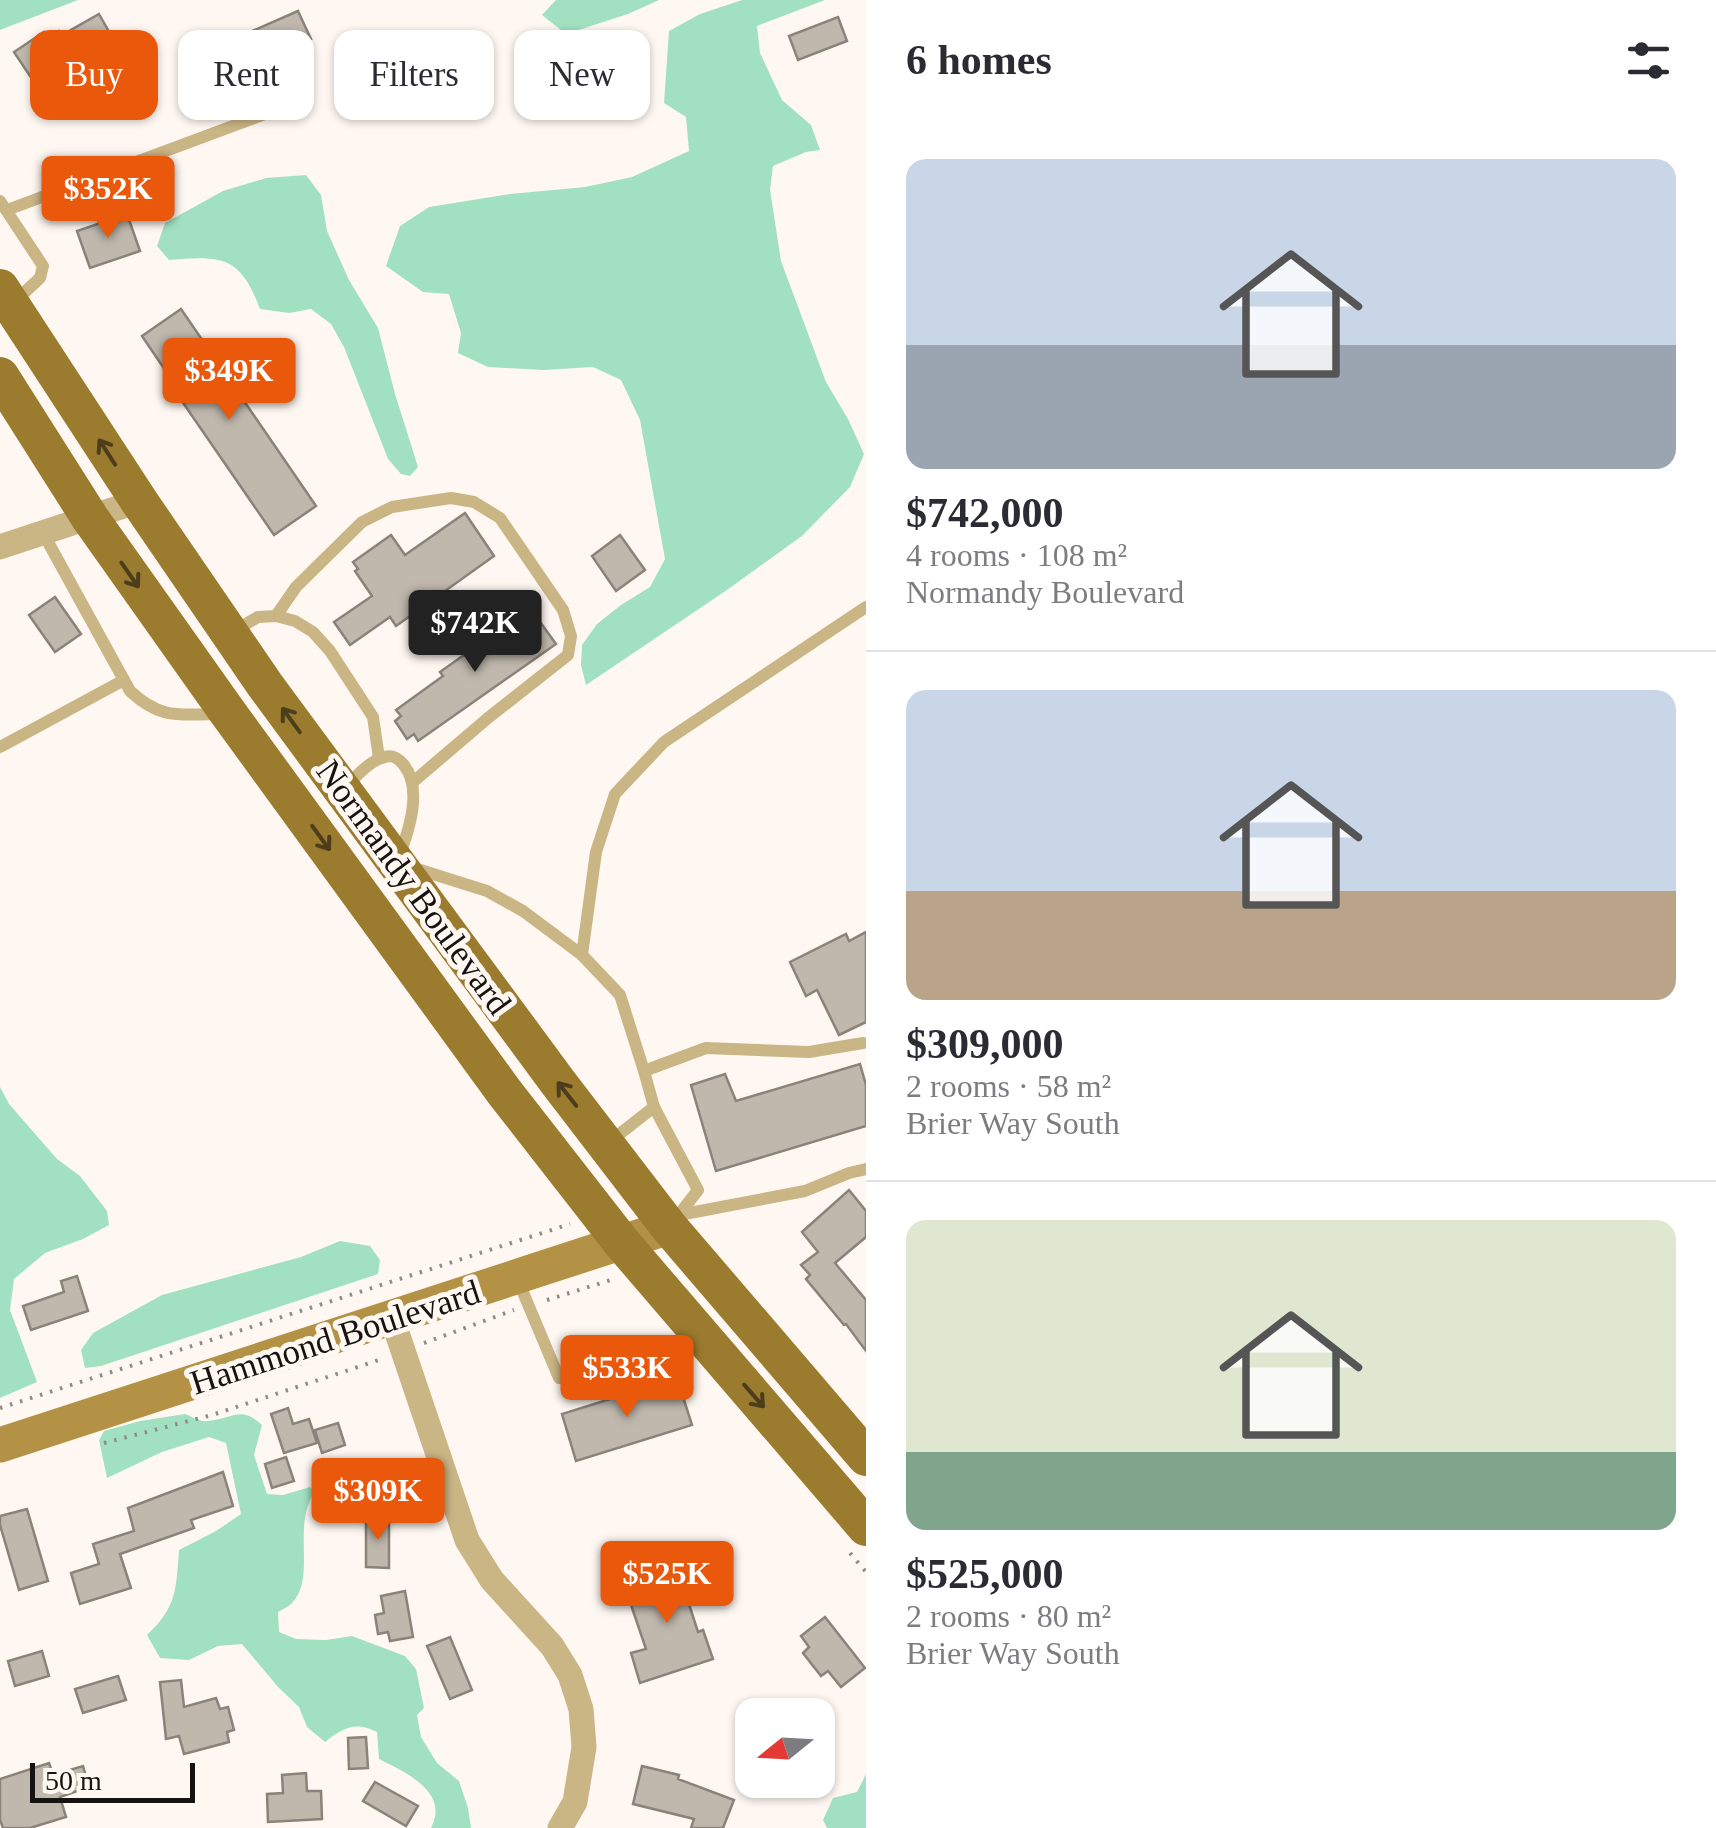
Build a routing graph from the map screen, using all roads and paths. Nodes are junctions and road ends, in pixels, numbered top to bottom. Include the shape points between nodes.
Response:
1 (247, 120) edge
2 (3, 205) edge
3 (6, 296) edge
4 (0, 376) edge
5 (139, 501) junction
6 (90, 518) junction
7 (43, 533) junction
8 (0, 547) edge
9 (866, 607) edge
10 (276, 616) junction
11 (230, 634) junction
12 (124, 680) junction
13 (228, 714) junction
14 (0, 746) edge
15 (379, 758) junction
16 (413, 782) junction
17 (342, 790) junction
18 (396, 863) junction
19 (361, 893) junction
20 (582, 955) junction
21 (863, 1043) dead end
22 (644, 1071) junction
23 (654, 1107) junction
24 (606, 1145) junction
25 (866, 1170) edge
26 (674, 1221) junction
27 (572, 1224) dead end
28 (618, 1261) junction
29 (522, 1292) junction
30 (398, 1334) junction
31 (700, 1334) junction
32 (0, 1408) edge
33 (0, 1445) edge
34 (91, 1446) dead end
35 (866, 1457) edge
36 (866, 1526) edge
37 (560, 1828) edge

1 - 2 lane
2 - 3 lane via 43,266 40,278
5 -> 3 main road, Normandy Boulevard
4 - 6 main road, Normandy Boulevard
5 - 6 street
5 - 11 main road, Normandy Boulevard
6 - 7 street
6 -> 13 main road, Normandy Boulevard
7 - 8 street
7 - 12 lane
9 - 20 lane via 664,742 615,794 596,852
10 - 11 lane via 258,617
10 - 15 lane via 312,632 330,651 374,718
10 - 16 lane via 347,534 392,507 451,498 500,518 563,610 571,636 568,656
17 -> 11 main road, Normandy Boulevard
12 - 13 lane via 145,705 166,714
12 - 14 lane
13 -> 19 main road, Normandy Boulevard
15 - 16 lane via 398,758
15 - 17 lane
16 - 18 lane via 408,833
17 - 18 main road, Normandy Boulevard
18 - 19 main road
18 - 20 lane via 487,891
24 -> 18 main road, Normandy Boulevard
19 - 28 main road, Normandy Boulevard
20 - 22 lane via 620,994
21 - 22 lane via 809,1052 706,1048
22 - 23 lane
23 - 24 lane
23 - 26 lane via 698,1190
24 - 26 main road, Normandy Boulevard
25 - 26 lane via 805,1192
26 - 28 street, Hammond Boulevard
26 - 35 main road, Normandy Boulevard
27 - 32 path
28 - 29 street, Hammond Boulevard
28 - 29 path
28 - 31 main road, Normandy Boulevard
29 - 30 street, Hammond Boulevard
29 - 30 path
29 - 31 lane via 559,1378
30 - 33 street, Hammond Boulevard
30 - 34 path via 212,1415
30 - 37 street via 467,1540 492,1580 552,1646 581,1709 584,1747 575,1802
31 -> 36 main road, Normandy Boulevard

